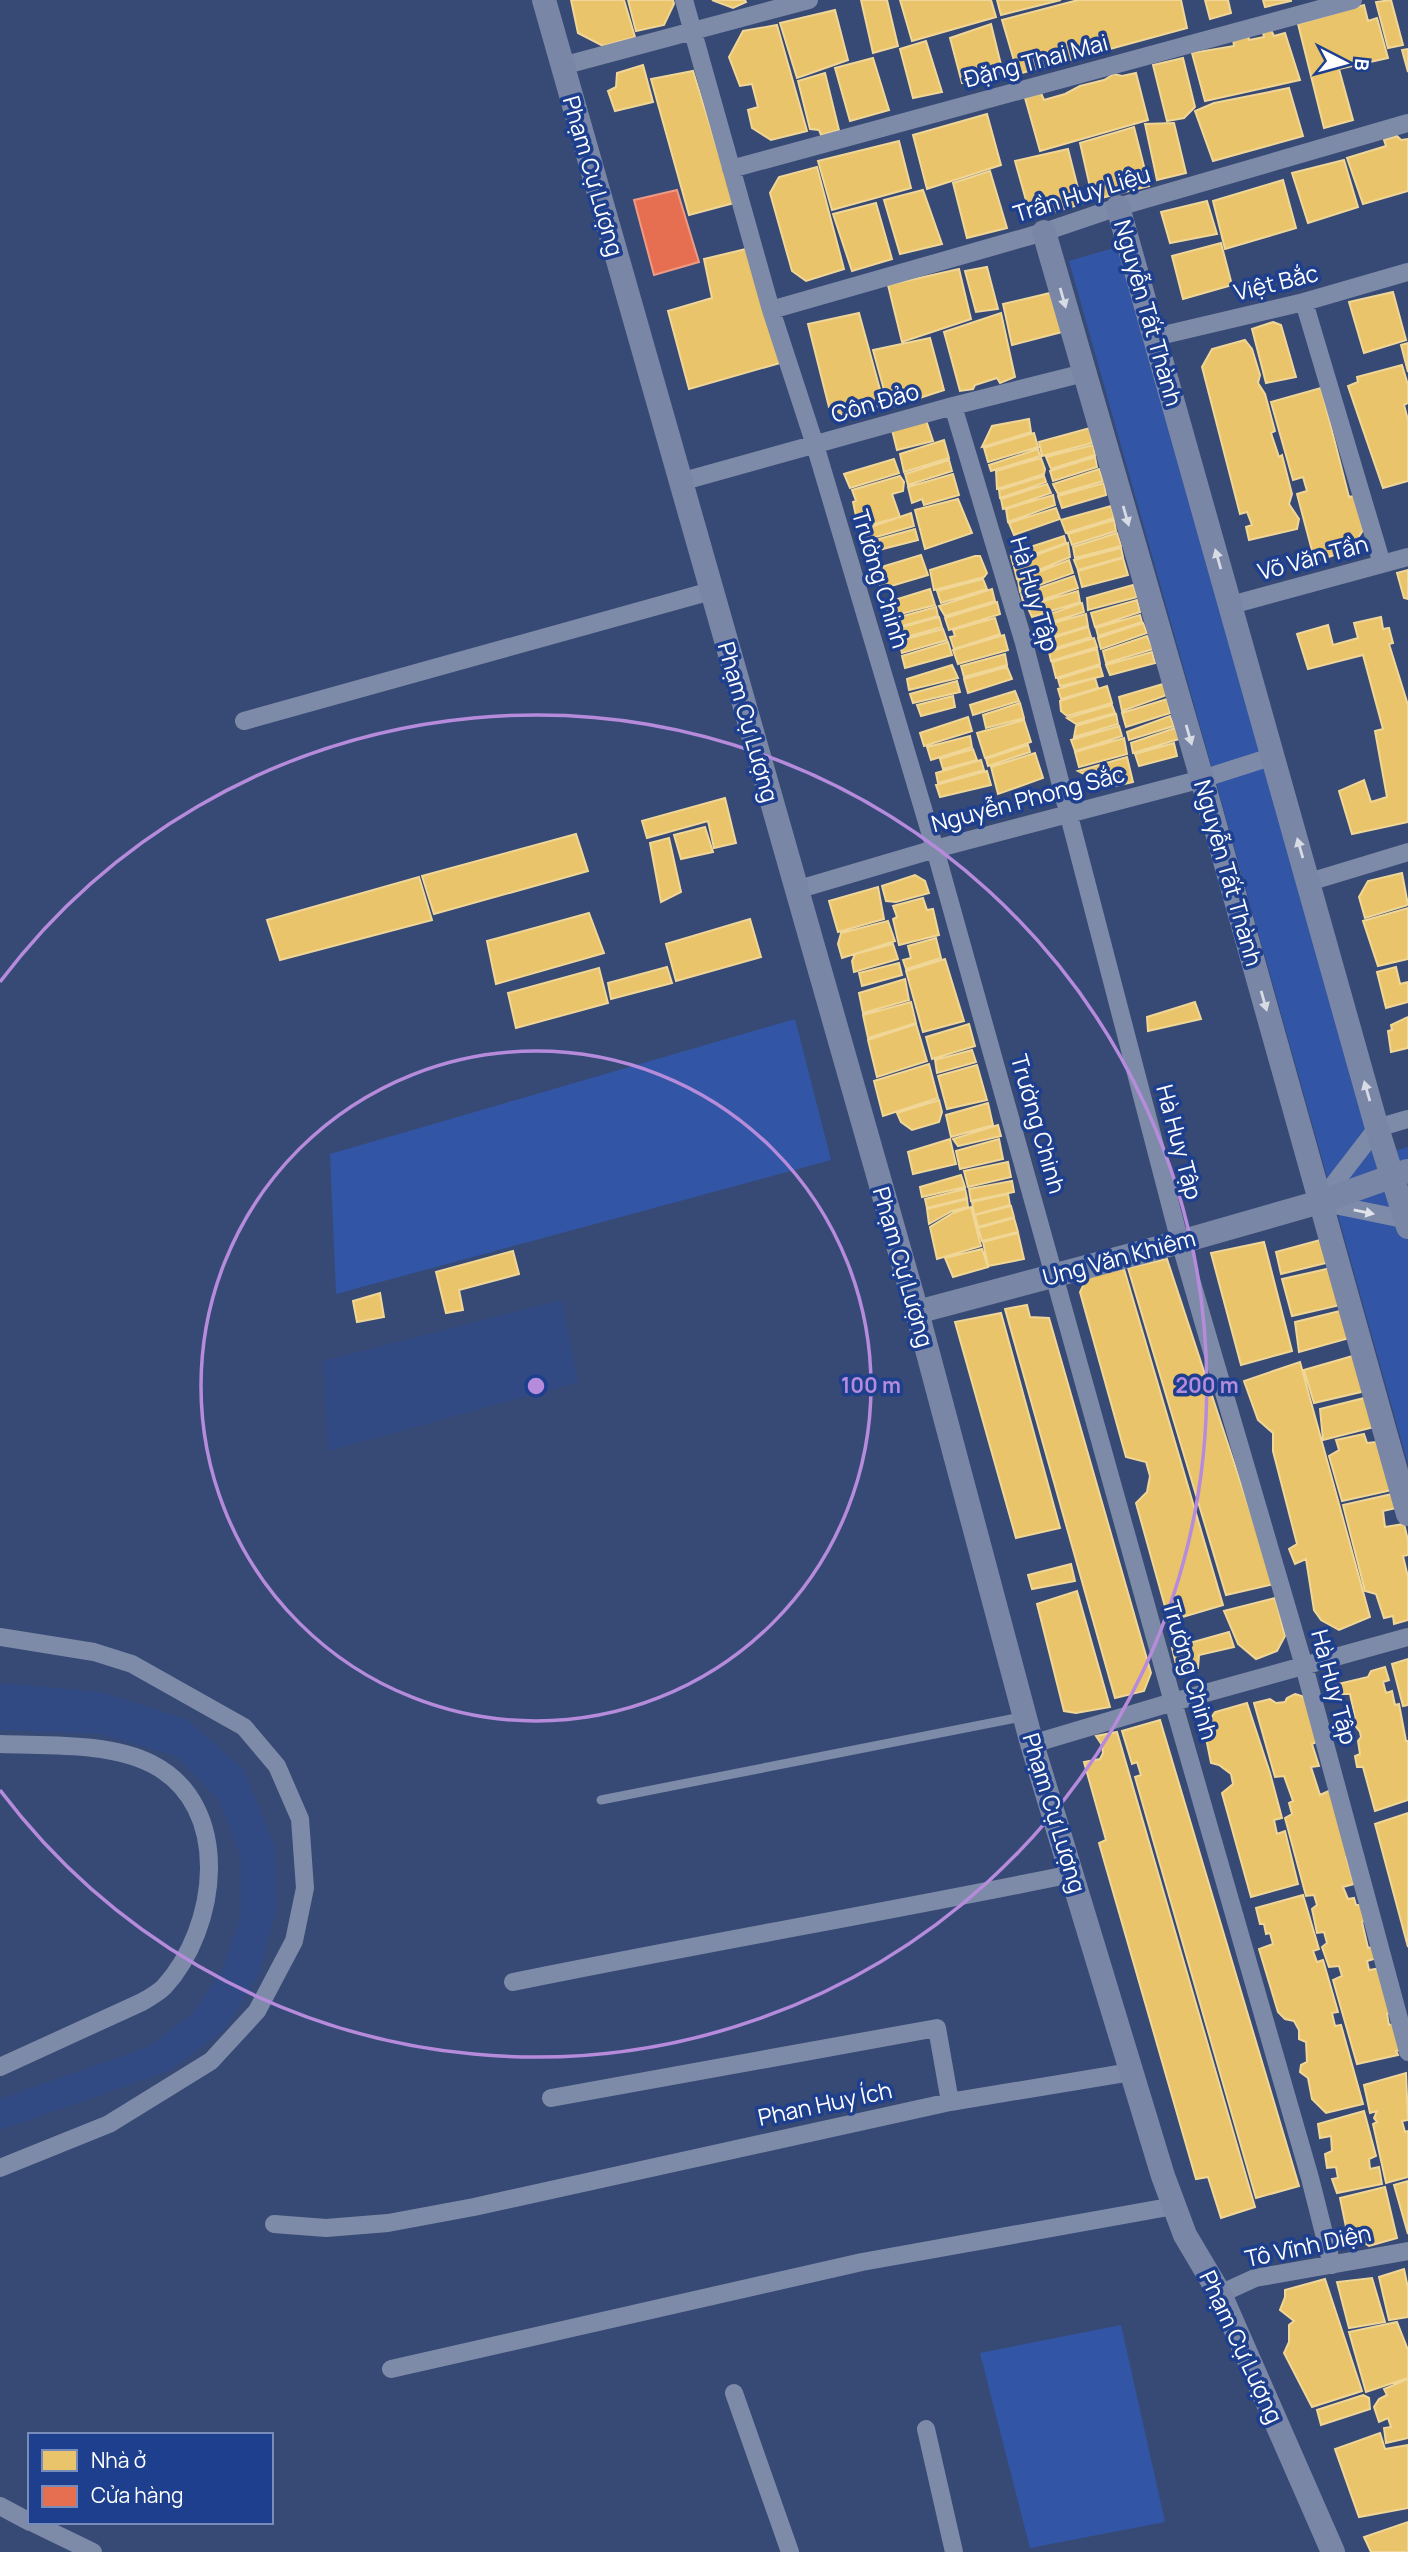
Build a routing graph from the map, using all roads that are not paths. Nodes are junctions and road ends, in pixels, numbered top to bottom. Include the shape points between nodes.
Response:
1 (544, 0) edge
2 (684, 0) edge
3 (809, 0) edge
4 (1353, 0) edge
5 (693, 32) junction
6 (562, 66) junction
7 (1408, 123) edge
8 (732, 169) junction
9 (1118, 207) junction
10 (1044, 232) junction
11 (1408, 272) edge
12 (1304, 302) junction
13 (771, 310) junction
14 (1155, 337) junction
15 (1084, 373) junction
16 (953, 406) junction
17 (815, 445) junction
18 (680, 482) junction
19 (1408, 557) edge
20 (1382, 564) junction
21 (711, 591) junction
22 (1231, 605) junction
23 (244, 721) dead end
24 (1273, 756) junction
25 (1202, 779) junction
26 (1068, 813) junction
27 (935, 849) junction
28 (1408, 852) edge
29 (1309, 882) junction
30 (796, 890) junction
31 (1408, 1119) edge
32 (1377, 1128) junction
33 (1400, 1174) edge
34 (1320, 1202) junction
35 (1407, 1223) edge
36 (1180, 1242) junction
37 (1056, 1275) junction
38 (917, 1312) junction
39 (1408, 1514) edge
40 (0, 1636) edge
41 (1408, 1637) edge
42 (1304, 1667) junction
43 (1173, 1702) junction
44 (1025, 1717) junction
45 (0, 1744) edge
46 (1032, 1744) junction
47 (601, 1800) dead end
48 (1072, 1874) junction
49 (513, 1982) dead end
50 (1408, 2052) edge
51 (0, 2067) edge
52 (1131, 2072) junction
53 (551, 2098) dead end
54 (950, 2102) junction
55 (0, 2168) edge
56 (1174, 2206) junction
57 (274, 2224) dead end
58 (1408, 2251) edge
59 (1332, 2265) junction
60 (1220, 2294) junction
61 (391, 2369) dead end
62 (734, 2393) dead end
63 (926, 2428) dead end
64 (0, 2506) edge
65 (28, 2521) edge
66 (34, 2524) edge
67 (93, 2552) edge
68 (790, 2552) edge
69 (954, 2552) edge
70 (1333, 2552) edge

1 - 6 street, Phạm Cự Lượng
2 - 5 street, Trường Chinh
3 - 5 street
4 - 8 street, Đặng Thai Mai
5 - 6 street
5 - 8 street, Trường Chinh
6 - 18 street, Phạm Cự Lượng
7 - 9 street, Trần Huy Liệu
8 - 13 street, Trường Chinh
9 - 10 street, Trần Huy Liệu
9 - 14 street, Nguyễn Tất Thành
10 - 13 street, Trần Huy Liệu
10 -> 15 street, Nguyễn Tất Thành
11 - 12 street, Việt Bắc
12 - 14 street, Việt Bắc
12 - 20 street
13 - 17 street, Trường Chinh
22 -> 14 street, Nguyễn Tất Thành
15 - 16 street, Côn Đảo
15 -> 25 street, Nguyễn Tất Thành
16 - 17 street, Côn Đảo
16 - 26 street, Hà Huy Tập via 1024,643
17 - 18 street, Côn Đảo
17 - 27 street, Trường Chinh
18 - 21 street, Phạm Cự Lượng
19 - 20 street, Võ Văn Tần
20 - 22 street, Võ Văn Tần
21 - 23 street
21 - 30 street, Phạm Cự Lượng
22 - 24 street, Nguyễn Tất Thành
24 - 25 street, Nguyễn Phong Sắc
29 -> 24 street, Nguyễn Tất Thành
25 - 26 street, Nguyễn Phong Sắc
25 -> 34 street, Nguyễn Tất Thành
26 - 27 street, Nguyễn Phong Sắc
26 - 36 street, Hà Huy Tập
27 - 30 street, Nguyễn Phong Sắc
27 - 37 street, Trường Chinh
28 - 29 street
32 -> 29 street, Nguyễn Tất Thành
30 - 38 street, Phạm Cự Lượng
31 - 32 street
32 - 33 street, Nguyễn Tất Thành
32 - 34 street
33 - 34 street, Ung Văn Khiêm
33 - 35 street, Nguyễn Tất Thành
34 -> 35 street, Ung Văn Khiêm
34 - 36 street, Ung Văn Khiêm
34 - 39 street, Nguyễn Tất Thành
36 - 37 street, Ung Văn Khiêm
36 - 42 street, Hà Huy Tập
37 - 38 street, Ung Văn Khiêm
37 - 43 street, Trường Chinh
38 - 44 street, Phạm Cự Lượng
40 - 55 street via 94,1652 132,1664 244,1727 277,1766 300,1819 305,1888 294,1941 257,2011 211,2061 108,2124
41 - 42 street
42 - 43 street
42 - 50 street, Hà Huy Tập
43 - 46 street
43 - 59 street, Trường Chinh
44 - 46 street, Phạm Cự Lượng
44 - 47 lane
45 - 51 street via 109,1750 138,1757 172,1776 187,1793 208,1839 202,1918 184,1959 162,1989
46 - 48 street, Phạm Cự Lượng
48 - 49 street
48 - 52 street, Phạm Cự Lượng
52 - 54 street, Phan Huy Ích
52 - 56 street, Phạm Cự Lượng
53 - 54 street via 937,2028
54 - 57 street, Phan Huy Ích via 388,2223 326,2228
56 - 60 street, Phạm Cự Lượng via 1185,2235
56 - 61 street via 862,2262
58 - 59 street, Tô Vĩnh Diện
59 - 60 street, Tô Vĩnh Diện via 1255,2278
60 - 70 street, Phạm Cự Lượng
62 - 68 street
63 - 69 street
64 - 65 street
66 - 67 street

